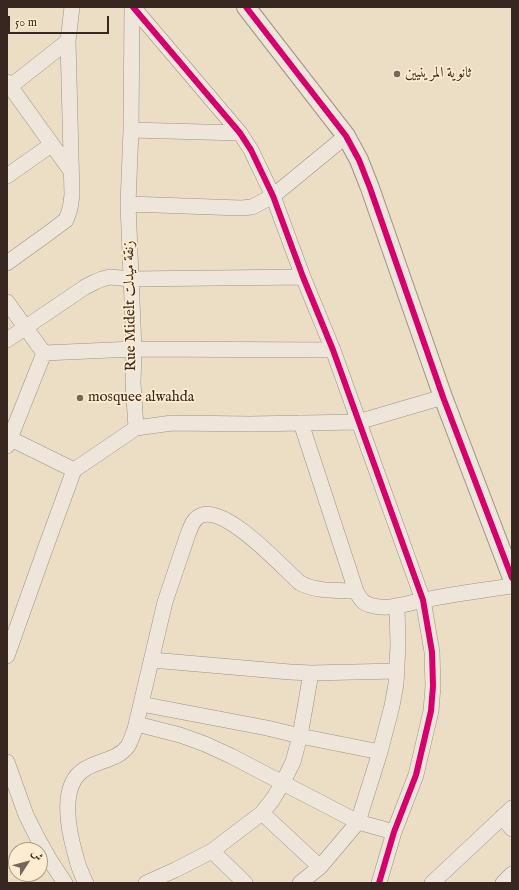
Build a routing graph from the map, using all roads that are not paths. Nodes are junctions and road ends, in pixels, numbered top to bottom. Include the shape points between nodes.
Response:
1 (72, 7) edge
2 (132, 7) edge
3 (246, 7) edge
4 (68, 41) junction
5 (8, 86) edge
6 (131, 130) junction
7 (240, 133) junction
8 (346, 136) junction
9 (52, 145) junction
10 (71, 172) junction
11 (7, 176) edge
12 (273, 196) junction
13 (128, 204) junction
14 (7, 263) edge
15 (303, 277) junction
16 (131, 279) junction
17 (7, 302) edge
18 (25, 328) junction
19 (7, 340) edge
20 (134, 349) junction
21 (333, 350) junction
22 (44, 353) junction
23 (444, 397) junction
24 (358, 422) junction
25 (301, 423) junction
26 (136, 428) junction
27 (8, 440) edge
28 (74, 470) junction
29 (512, 578) edge
30 (512, 586) edge
31 (356, 591) junction
32 (423, 600) junction
33 (397, 606) junction
34 (7, 656) edge
35 (152, 660) junction
36 (396, 670) junction
37 (311, 673) junction
38 (141, 704) junction
39 (137, 724) junction
40 (300, 736) junction
41 (380, 752) junction
42 (7, 762) edge
43 (283, 782) junction
44 (507, 812) edge
45 (262, 813) junction
46 (358, 822) junction
47 (512, 829) edge
48 (394, 832) junction
49 (212, 851) junction
50 (320, 867) junction
51 (512, 874) edge
52 (65, 883) edge
53 (86, 883) edge
54 (146, 883) edge
55 (245, 883) edge
56 (300, 883) edge
57 (379, 883) edge
58 (432, 883) edge
59 (503, 883) edge

1 - 4 street
2 - 6 street, Rue Midelt زنقة ميدلت
2 - 7 street
3 - 8 street
4 - 5 street
4 - 10 street
5 - 9 street
6 - 7 street
6 - 13 street, Rue Midelt زنقة ميدلت
7 - 12 street
8 - 12 street
8 - 23 street via 370,188
9 - 10 street
9 - 11 street
10 - 14 street via 72,195 66,220
12 - 13 street via 252,207 241,208
12 - 15 street
13 - 16 street, Rue Midelt زنقة ميدلت
15 - 16 street
15 - 21 street
16 - 18 street via 110,277 95,282
16 - 20 street, Rue Midelt زنقة ميدلت
17 - 18 street
18 - 19 street
18 - 22 street
20 - 21 street
20 - 22 street
20 - 26 street, Rue Midelt زنقة ميدلت via 132,383
21 - 24 street
22 - 27 street
23 - 24 street
23 - 29 street
24 - 25 street
24 - 32 street
25 - 26 street via 172,423
25 - 31 street
26 - 28 street
27 - 28 street
28 - 34 street
30 - 32 street
31 - 33 street via 364,603 372,606
31 - 35 street via 318,590 308,587 300,583 242,530 214,515 201,515 192,524 165,602
32 - 33 street
32 - 48 street via 432,659 431,711 416,775
33 - 36 street
35 - 37 street
35 - 38 street
36 - 37 street
36 - 41 street via 392,706
37 - 40 street
38 - 39 street
38 - 40 street
39 - 43 street via 205,744
39 - 53 street via 127,746 121,752 86,768 72,785 67,808 69,831 76,859
40 - 41 street
40 - 43 street via 293,762
41 - 46 street
42 - 52 street via 35,834
43 - 45 street
43 - 46 street
44 - 47 street
44 - 58 street
45 - 49 street
45 - 50 street
46 - 48 street
46 - 50 street
48 - 57 street
49 - 54 street
49 - 55 street
50 - 56 street
51 - 59 street

